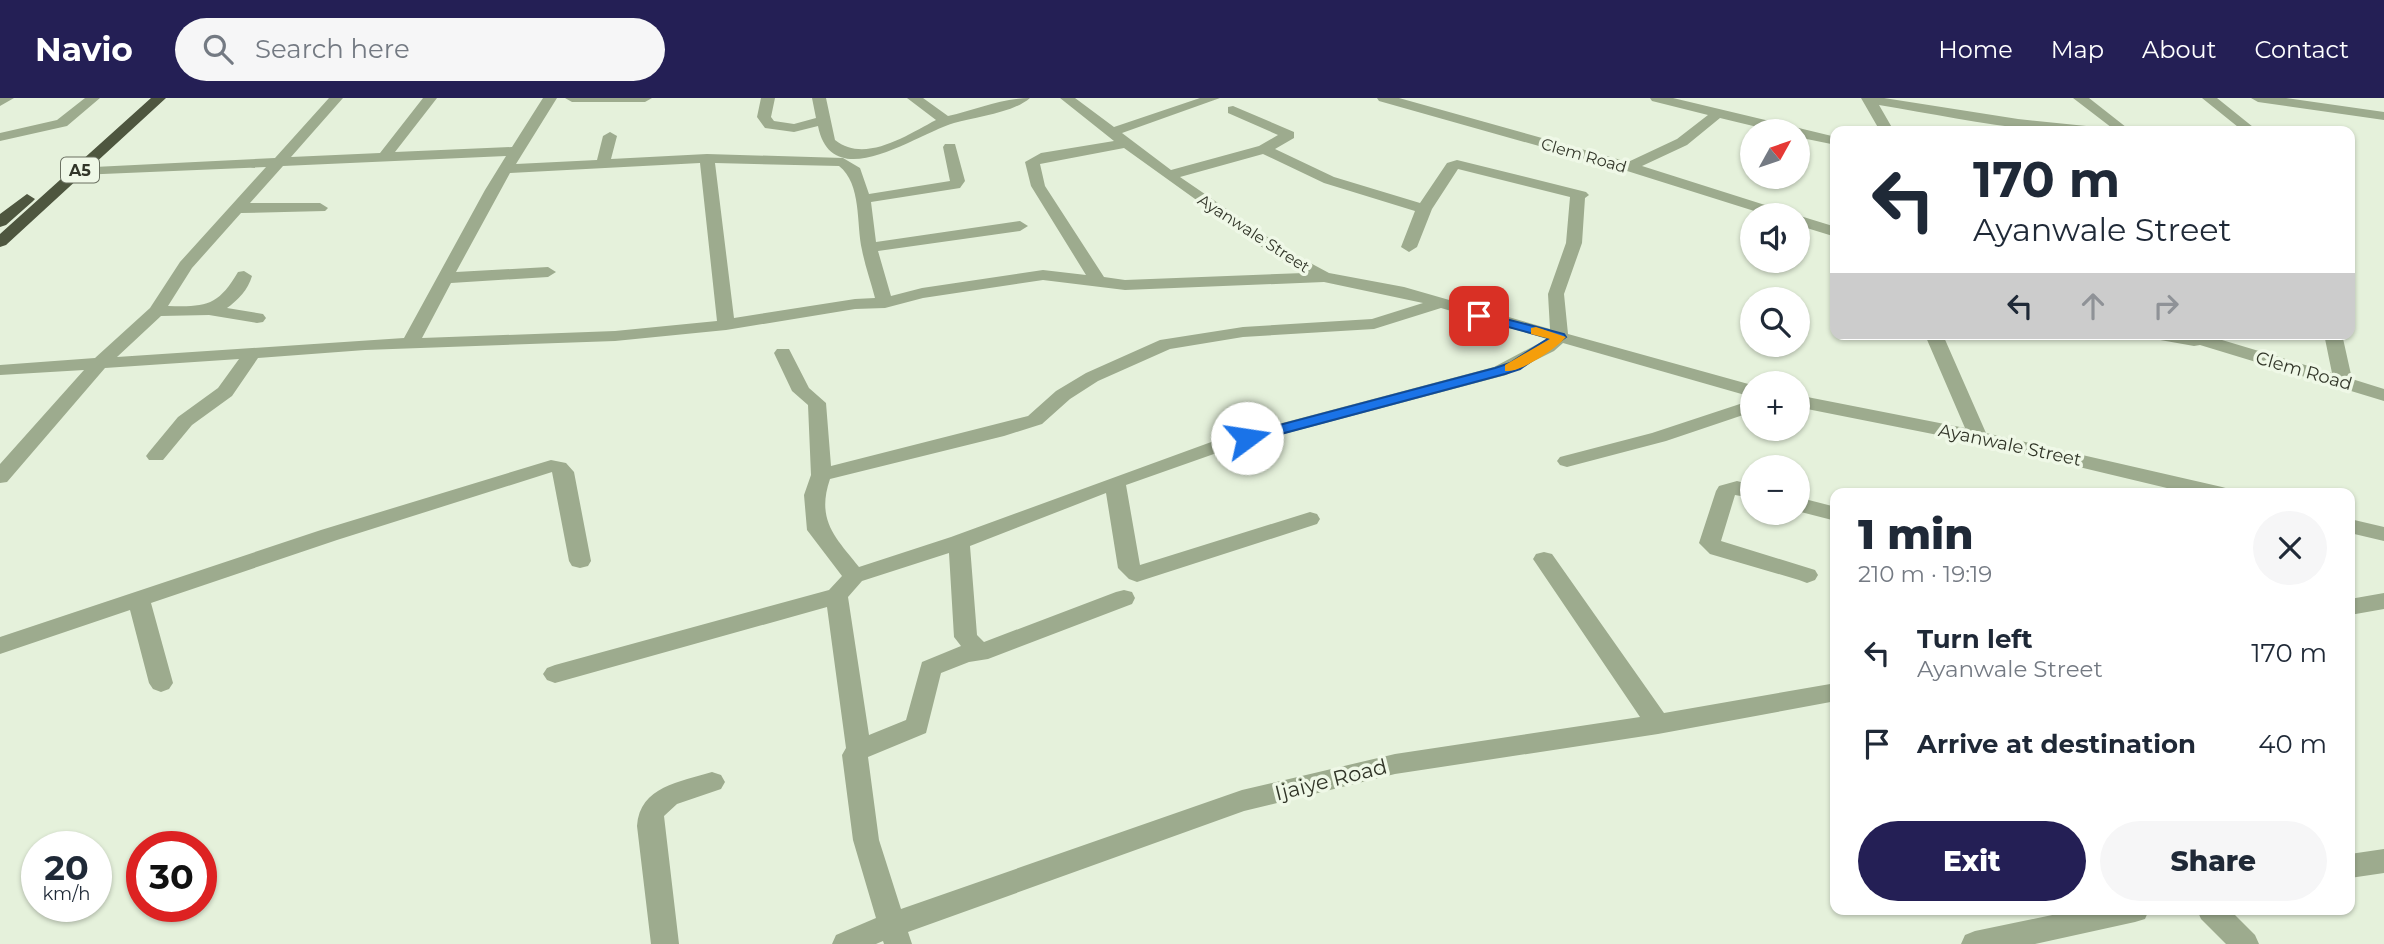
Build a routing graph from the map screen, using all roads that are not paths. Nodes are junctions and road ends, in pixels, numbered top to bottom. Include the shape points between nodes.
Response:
1 (7, 98) edge
2 (93, 98) edge
3 (142, 98) edge
4 (159, 98) edge
5 (336, 98) edge
6 (430, 98) edge
7 (550, 98) edge
8 (572, 98) edge
9 (645, 98) edge
10 (768, 98) edge
11 (819, 98) edge
12 (914, 98) edge
13 (1023, 98) edge
14 (1067, 98) edge
15 (1213, 98) edge
16 (1384, 98) edge
17 (1657, 98) edge
18 (2080, 98) edge
19 (2209, 98) edge
20 (2258, 98) edge
21 (1869, 99) edge
22 (0, 102) edge
23 (1233, 110) dead end
24 (2358, 112) junction
25 (1718, 113) junction
26 (2384, 116) edge
27 (1742, 119) edge
28 (822, 121) junction
29 (946, 121) junction
30 (1883, 126) edge
31 (2047, 126) edge
32 (2117, 126) edge
33 (2245, 126) edge
34 (1112, 131) junction
35 (2384, 133) edge
36 (610, 136) dead end
37 (1810, 136) edge
38 (0, 137) edge
39 (1830, 140) edge
40 (1126, 143) junction
41 (950, 146) dead end
42 (1264, 149) junction
43 (514, 151) junction
44 (385, 156) junction
45 (708, 158) junction
46 (278, 162) junction
47 (603, 163) junction
48 (1629, 167) junction
49 (507, 169) junction
50 (79, 170) junction
51 (1170, 175) junction
52 (863, 199) junction
53 (1744, 203) edge
54 (320, 208) dead end
55 (236, 209) junction
56 (1424, 209) junction
57 (1, 220) edge
58 (1810, 224) edge
59 (1020, 226) dead end
60 (1830, 230) edge
61 (0, 242) edge
62 (869, 247) junction
63 (1409, 247) dead end
64 (548, 272) dead end
65 (244, 276) dead end
66 (1324, 277) junction
67 (444, 278) junction
68 (1100, 283) junction
69 (885, 303) junction
70 (1441, 303) junction
71 (209, 310) junction
72 (156, 311) junction
73 (257, 318) dead end
74 (726, 325) junction
75 (1560, 337) junction
76 (1936, 340) edge
77 (2199, 340) edge
78 (2334, 340) edge
79 (410, 343) junction
80 (252, 353) junction
81 (783, 353) dead end
82 (100, 363) junction
83 (0, 370) edge
84 (2343, 381) junction
85 (1740, 388) edge
86 (2384, 395) edge
87 (1810, 404) edge
88 (1740, 410) edge
89 (1978, 437) junction
90 (156, 456) dead end
91 (1567, 461) dead end
92 (821, 475) junction
93 (0, 477) edge
94 (1115, 482) junction
95 (2196, 488) edge
96 (1740, 489) edge
97 (1810, 507) edge
98 (1830, 512) edge
99 (1310, 519) dead end
100 (2355, 527) edge
101 (2384, 534) edge
102 (959, 542) junction
103 (1544, 559) dead end
104 (580, 561) dead end
105 (1807, 575) dead end
106 (854, 576) junction
107 (837, 596) junction
108 (1124, 598) dead end
109 (139, 601) junction
110 (2384, 601) edge
111 (2355, 606) edge
112 (0, 646) edge
113 (981, 653) junction
114 (555, 674) dead end
115 (161, 683) dead end
116 (1830, 693) edge
117 (1658, 724) junction
118 (859, 750) junction
119 (712, 782) dead end
120 (2384, 861) edge
121 (2355, 865) edge
122 (2111, 915) edge
123 (2216, 915) edge
124 (895, 934) edge
125 (665, 944) edge
126 (846, 944) edge
127 (1975, 944) edge
128 (2245, 944) edge

1 - 22 street
2 - 38 street via 62,123
3 - 57 highway, A5
4 - 50 highway, A5
5 - 46 street
6 - 44 street
7 - 43 street
8 - 9 street
10 - 28 street via 764,117 770,125 794,128
11 - 28 street
12 - 29 street
13 - 29 street
14 - 34 street, Ayanwale Street
15 - 34 street
16 - 48 street, Clem Road
17 - 25 street
18 - 32 street
19 - 33 street
20 - 24 street
21 - 30 street
21 - 31 street
23 - 42 street via 1289,135
24 - 26 street
24 - 35 street
25 - 27 street
25 - 48 street via 1682,142
28 - 29 street via 832,147 856,155 878,152
34 - 40 street, Ayanwale Street
36 - 47 street
37 - 39 street
40 - 51 street, Ayanwale Street
40 - 68 street via 1032,162 1038,186
41 - 52 street via 955,185
42 - 51 street
42 - 56 street via 1329,180
43 - 44 street
43 - 49 street
44 - 46 street
45 - 47 street
45 - 52 street via 843,162 855,171
45 - 74 street
46 - 50 street
46 - 55 street
47 - 49 street
48 - 53 street, Clem Road
49 - 67 street
50 - 61 highway, A5
51 - 66 street, Ayanwale Street via 1282,254
52 - 62 street
54 - 55 street
55 - 72 street via 186,265
56 - 63 street
56 - 75 street via 1457,164 1581,195 1574,243 1556,294
58 - 60 street
59 - 62 street
62 - 69 street
64 - 67 street
65 - 71 street via 231,297
66 - 68 street
66 - 70 street, Ayanwale Street
67 - 79 street
68 - 69 street via 1043,275
69 - 74 street
70 - 75 street, Ayanwale Street
70 - 92 street via 1385,323 1243,332 1166,345 1092,377 1063,394 1035,420
71 - 72 street
71 - 73 street
72 - 82 street
74 - 79 street via 615,335
75 - 85 street, Ayanwale Street
75 - 94 street via 1500,371 1221,445
76 - 89 street
77 - 84 street, Clem Road
78 - 84 street
79 - 80 street
80 - 82 street
80 - 90 street via 225,392 185,421
81 - 92 street via 801,391 817,403
82 - 83 street
82 - 93 street
84 - 86 street, Clem Road
87 - 89 street, Ayanwale Street
88 - 91 street
89 - 95 street, Ayanwale Street
92 - 106 street via 814,495 818,530
94 - 99 street via 1129,569 1137,574
94 - 102 street
96 - 105 street via 1726,491 1710,543
97 - 98 street
100 - 101 street
102 - 106 street
102 - 113 street via 966,637
103 - 117 street
104 - 109 street via 564,472 551,467 329,535
106 - 107 street
107 - 114 street
107 - 118 street
108 - 113 street
109 - 112 street
109 - 115 street
110 - 111 street
113 - 118 street via 967,653 930,668 917,726
116 - 117 street, Ijaiye Road
117 - 124 street, Ijaiye Road via 1395,764 1242,801
118 - 124 street via 855,755 866,840
119 - 125 street via 668,796 651,812
120 - 121 street
122 - 127 street
123 - 128 street
124 - 126 street, Ijaiye Road

